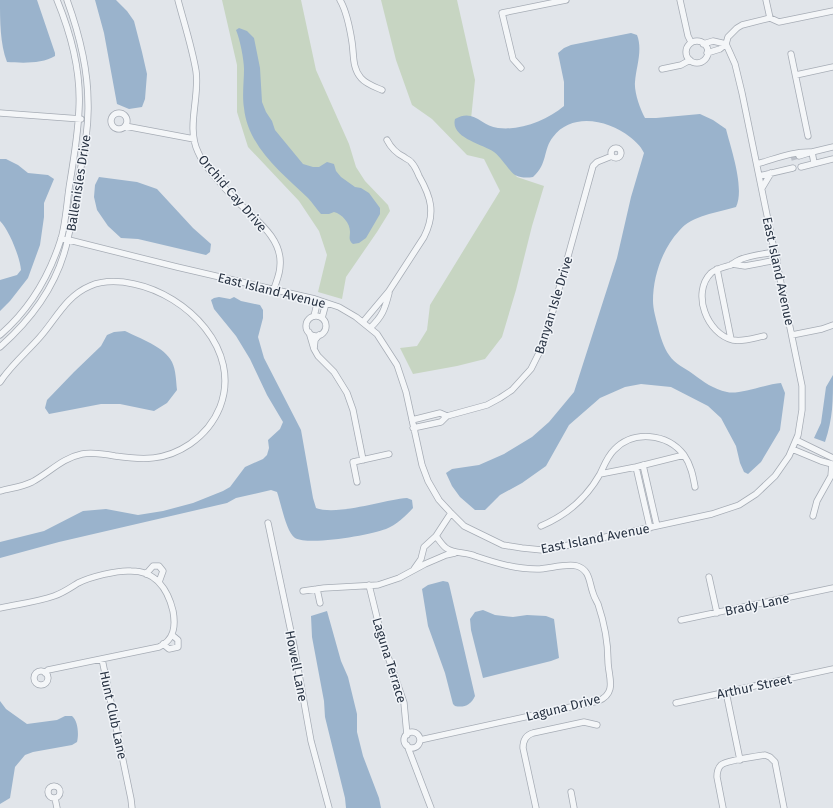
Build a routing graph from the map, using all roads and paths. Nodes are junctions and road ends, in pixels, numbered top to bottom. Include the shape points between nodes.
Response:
1 (58, 0) edge
2 (67, 0) edge
3 (178, 0) edge
4 (340, 0) edge
5 (566, 0) edge
6 (680, 0) edge
7 (766, 0) edge
8 (833, 11) edge
9 (770, 18) junction
10 (691, 42) junction
11 (703, 44) junction
12 (726, 44) junction
13 (707, 53) junction
14 (791, 54) dead end
15 (690, 60) junction
16 (833, 67) edge
17 (521, 68) dead end
18 (662, 69) dead end
19 (796, 75) junction
20 (382, 90) dead end
21 (0, 113) edge
22 (78, 119) junction
23 (88, 120) junction
24 (125, 126) dead end
25 (808, 136) dead end
26 (194, 139) junction
27 (386, 140) dead end
28 (833, 147) edge
29 (812, 152) junction
30 (612, 156) dead end
31 (799, 156) tunnel mouth
32 (790, 158) tunnel mouth
33 (833, 159) edge
34 (772, 160) junction
35 (814, 163) junction
36 (757, 164) junction
37 (801, 167) dead end
38 (793, 168) dead end
39 (771, 173) junction
40 (759, 176) junction
41 (761, 188) junction
42 (61, 238) junction
43 (68, 240) junction
44 (775, 252) junction
45 (777, 260) junction
46 (732, 264) junction
47 (717, 269) junction
48 (274, 289) junction
49 (389, 291) junction
50 (318, 300) junction
51 (326, 303) junction
52 (314, 316) junction
53 (322, 318) junction
54 (362, 322) junction
55 (833, 324) edge
56 (370, 328) junction
57 (309, 332) junction
58 (0, 335) edge
59 (319, 335) junction
60 (792, 335) junction
61 (764, 336) dead end
62 (731, 339) junction
63 (0, 347) edge
64 (314, 349) junction
65 (0, 382) edge
66 (447, 416) junction
67 (412, 420) junction
68 (414, 428) junction
69 (796, 440) junction
70 (792, 449) junction
71 (389, 454) dead end
72 (684, 455) junction
73 (833, 458) edge
74 (363, 460) junction
75 (833, 463) edge
76 (643, 465) junction
77 (636, 467) junction
78 (600, 474) junction
79 (357, 482) dead end
80 (695, 487) dead end
81 (0, 490) edge
82 (451, 514) junction
83 (812, 516) dead end
84 (268, 523) dead end
85 (541, 526) dead end
86 (657, 526) junction
87 (650, 528) junction
88 (436, 536) junction
89 (456, 552) junction
90 (412, 570) junction
91 (146, 574) junction
92 (709, 577) dead end
93 (159, 582) junction
94 (369, 586) junction
95 (317, 588) junction
96 (833, 588) edge
97 (303, 591) dead end
98 (320, 603) dead end
99 (0, 608) edge
100 (717, 613) junction
101 (681, 620) dead end
102 (172, 635) junction
103 (164, 644) junction
104 (102, 659) junction
105 (833, 669) edge
106 (45, 673) dead end
107 (726, 692) junction
108 (676, 702) dead end
109 (597, 725) dead end
110 (407, 735) junction
111 (420, 740) junction
112 (407, 745) junction
113 (740, 760) junction
114 (571, 792) dead end
115 (55, 798) dead end
116 (57, 808) edge
117 (132, 808) edge
118 (329, 808) edge
119 (431, 808) edge
120 (536, 808) edge
121 (574, 808) edge
122 (724, 808) edge
123 (784, 808) edge

1 - 22 street, Ballenisles Drive via 69,33 77,71
2 - 23 street, Ballenisles Drive via 85,68
3 - 26 street, Orchid Cay Drive via 196,72
4 - 20 street via 349,26 357,72 366,82
5 - 17 street via 502,13 512,59
6 - 10 street
7 - 9 street
8 - 9 street via 779,22
9 - 12 street via 742,25 728,37
10 - 11 street via 699,41
10 - 15 street via 687,52
11 - 12 street via 713,41
11 - 13 street
12 - 13 street
12 - 36 street, East Island Avenue via 735,64
13 - 15 street via 700,62
14 - 19 street
15 - 18 street via 681,65
16 - 19 street
19 - 25 street
21 - 22 street
22 - 23 street
22 - 42 street, Ballenisles Drive
23 - 43 street, Ballenisles Drive
24 - 26 street
26 - 48 street, Orchid Cay Drive via 202,160 275,242 280,266
27 - 49 street via 397,154 411,162 427,191 431,206 427,230
28 - 29 street
29 - 31 street
29 - 34 street via 802,151
29 - 35 street
30 - 66 street, Banyan Isle Drive via 593,166 544,343 531,370 512,390 500,398 487,405
32 - 34 street
33 - 35 street
34 - 36 street
35 - 37 street
36 - 40 street, East Island Avenue
38 - 39 street
39 - 40 street
39 - 41 street
40 - 41 street, East Island Avenue
41 - 44 street, East Island Avenue
42 - 43 street, East Island Avenue
42 - 58 street, Ballenisles Drive via 36,294 18,319
43 - 48 street, East Island Avenue
43 - 63 street, Ballenisles Drive via 60,266 41,303 17,332
44 - 45 street, East Island Avenue
44 - 46 street via 738,260
45 - 46 street via 745,266
45 - 60 street, East Island Avenue
46 - 47 street
47 - 62 street
47 - 62 street via 706,281 703,294 704,309 720,334
48 - 50 street, East Island Avenue
49 - 54 street
49 - 56 street via 386,309
50 - 51 street, East Island Avenue
50 - 52 street
51 - 53 street
51 - 54 street, East Island Avenue via 339,307
52 - 53 street
52 - 57 street via 307,323
53 - 59 street via 326,324
54 - 56 street, East Island Avenue
55 - 60 street
56 - 67 street, East Island Avenue via 377,334 397,365
57 - 59 street
57 - 64 street
59 - 64 street via 315,340
60 - 69 street, East Island Avenue via 802,386 802,410
61 - 62 street via 744,340
64 - 74 street via 334,372 347,393
65 - 81 street via 71,298 90,286 112,281 128,282 154,290 192,314 216,346 223,366 225,384 220,407 208,428 191,444 175,453 143,459 99,453 82,454 62,462 26,485
66 - 67 street, Banyan Isle Drive via 440,413
66 - 68 street, Banyan Isle Drive via 442,422
67 - 68 street, East Island Avenue
68 - 82 street, East Island Avenue via 428,481
69 - 70 street, East Island Avenue
69 - 73 street
70 - 75 street
70 - 86 street, East Island Avenue via 775,476 756,494 739,505 712,514
71 - 74 street
72 - 76 street
72 - 78 street via 662,439 647,436 633,439 614,450
72 - 80 street
74 - 79 street via 353,462
75 - 83 street via 831,476
76 - 77 street
76 - 86 street
77 - 78 street
77 - 87 street
78 - 85 street via 587,494 572,509
82 - 87 street, East Island Avenue via 464,526 503,545 542,550
82 - 88 street
84 - 118 street, Howell Lane via 311,741
86 - 87 street, East Island Avenue
88 - 89 street, Laguna Drive via 446,548
88 - 90 street via 427,544 421,559
89 - 90 street
89 - 111 street, Laguna Drive via 522,568 571,565 585,571 600,610 607,647 610,687 606,696 598,701
90 - 94 street via 386,583
91 - 93 street
91 - 93 street via 153,566 159,566 163,570
91 - 99 street via 126,571 96,577 52,596
92 - 100 street
93 - 102 street via 171,601 175,623
94 - 95 street
94 - 110 street, Laguna Terrace via 383,642 404,703
95 - 97 street
95 - 98 street
96 - 100 street, Brady Lane
100 - 101 street, Brady Lane
102 - 103 street
102 - 103 street, Hunt Club Lane via 178,640 178,647 169,649
103 - 104 street, Hunt Club Lane
104 - 106 street via 48,670
104 - 117 street, Hunt Club Lane
105 - 107 street, Arthur Street
107 - 108 street, Arthur Street
107 - 113 street
109 - 120 street via 584,722 526,736 523,748
110 - 111 street via 414,733
110 - 112 street, Laguna Terrace via 404,739
111 - 112 street via 414,747
112 - 119 street, Laguna Terrace
113 - 122 street via 723,764 717,773
113 - 123 street via 765,755 773,759
114 - 121 street
115 - 116 street

